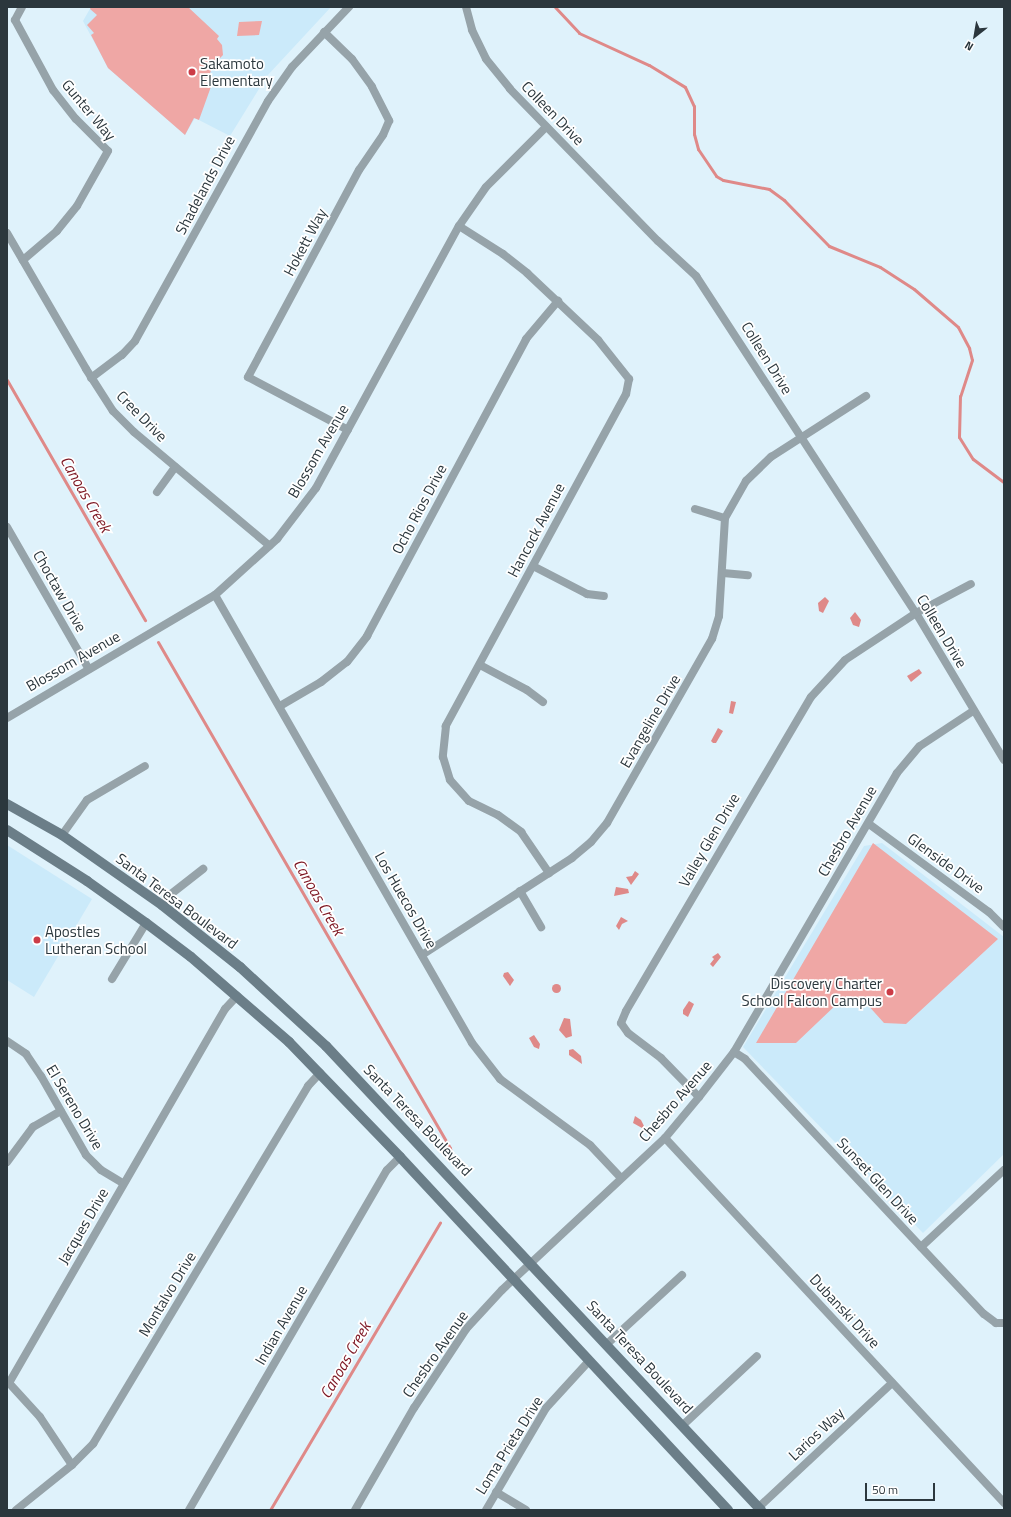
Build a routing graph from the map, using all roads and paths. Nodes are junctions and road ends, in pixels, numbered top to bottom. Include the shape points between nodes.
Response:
1 (22, 7) edge
2 (349, 7) edge
3 (466, 7) edge
4 (324, 32) junction
5 (546, 127) junction
6 (459, 226) junction
7 (7, 233) edge
8 (23, 260) junction
9 (558, 301) junction
10 (92, 378) junction
11 (866, 396) dead end
12 (348, 430) junction
13 (802, 437) junction
14 (175, 467) junction
15 (157, 492) dead end
16 (695, 509) dead end
17 (725, 518) junction
18 (7, 527) edge
19 (270, 546) junction
20 (533, 566) junction
21 (723, 573) junction
22 (748, 575) dead end
23 (970, 584) dead end
24 (215, 595) junction
25 (604, 596) dead end
26 (916, 613) junction
27 (480, 665) junction
28 (88, 668) junction
29 (543, 702) dead end
30 (280, 706) junction
31 (973, 711) junction
32 (7, 718) edge
33 (1004, 760) edge
34 (145, 766) dead end
35 (7, 804) edge
36 (869, 824) junction
37 (7, 830) edge
38 (62, 835) junction
39 (203, 869) dead end
40 (549, 873) junction
41 (520, 891) junction
42 (162, 905) junction
43 (146, 923) junction
44 (541, 927) dead end
45 (1004, 927) edge
46 (422, 955) junction
47 (112, 979) dead end
48 (237, 996) junction
49 (7, 1041) edge
50 (734, 1052) junction
51 (320, 1073) junction
52 (700, 1097) junction
53 (61, 1111) junction
54 (665, 1138) junction
55 (400, 1157) junction
56 (7, 1162) edge
57 (1004, 1170) edge
58 (621, 1178) junction
59 (123, 1183) junction
60 (921, 1247) junction
61 (531, 1262) junction
62 (682, 1275) dead end
63 (513, 1279) junction
64 (1004, 1323) edge
65 (607, 1344) junction
66 (757, 1356) dead end
67 (589, 1361) junction
68 (892, 1383) junction
69 (683, 1425) junction
70 (72, 1465) junction
71 (496, 1492) junction
72 (1004, 1503) edge
73 (760, 1508) edge
74 (16, 1510) edge
75 (189, 1510) edge
76 (355, 1510) edge
77 (486, 1510) edge
78 (526, 1510) edge
79 (728, 1510) edge

1 - 8 street, Gunter Way via 15,20 53,90 76,119 108,151 77,206 57,231
2 - 4 street, Shadelands Drive
3 - 5 street, Colleen Drive via 472,30 486,59
4 - 10 street, Shadelands Drive via 286,75 254,124 135,340 122,355
4 - 12 street, Hokett Way via 352,59 372,87 389,121 359,170 248,377
5 - 6 street, Blossom Avenue via 486,187
5 - 13 street, Colleen Drive via 696,276
6 - 9 street, Hancock Avenue via 502,254
6 - 12 street, Blossom Avenue
7 - 8 street, Cree Drive
8 - 10 street, Cree Drive
9 - 20 street, Hancock Avenue via 626,371 629,387
9 - 30 street, Ocho Rios Drive via 526,339 367,636 347,662
10 - 14 street, Cree Drive via 113,410
11 - 13 street, Evangeline Drive
12 - 19 street, Blossom Avenue via 316,488
13 - 17 street, Evangeline Drive via 771,457 746,481
13 - 26 street, Colleen Drive
14 - 15 street
14 - 19 street, Cree Drive
16 - 17 street
17 - 21 street, Evangeline Drive
18 - 28 street, Choctaw Drive
19 - 24 street, Blossom Avenue
20 - 25 street via 587,594
20 - 27 street, Hancock Avenue
21 - 22 street
21 - 40 street, Evangeline Drive via 719,616 712,639 697,668 607,823 582,850
23 - 26 street
24 - 28 street, Blossom Avenue
24 - 30 street, Los Huecos Drive
26 - 31 street, Colleen Drive
26 - 52 street, Valley Glen Drive via 845,660 811,697 626,1011 621,1023 628,1033 661,1058
27 - 29 street via 527,690
27 - 40 street, Hancock Avenue via 446,726 443,757 450,780 469,801 521,832
28 - 32 street, Blossom Avenue
30 - 46 street, Los Huecos Drive
31 - 33 street, Colleen Drive
31 - 36 street, Chesbro Avenue via 920,746 897,773
34 - 38 street via 87,800
35 - 38 main road, Santa Teresa Boulevard
36 - 45 street, Glenside Drive via 989,912
36 - 50 street, Chesbro Avenue
37 - 43 main road via 87,881
38 - 42 main road, Santa Teresa Boulevard
39 - 42 street
40 - 41 street, Evangeline Drive
41 - 44 street
41 - 46 street, Evangeline Drive
42 - 61 main road, Santa Teresa Boulevard via 240,967 326,1046
43 - 47 street
43 - 48 main road
46 - 58 street, Los Huecos Drive via 472,1043 500,1079 590,1145
48 - 51 main road
48 - 59 street, Jacques Drive via 225,1009
49 - 53 street, El Sereno Drive via 26,1054
50 - 52 street, Chesbro Avenue
50 - 60 street, Sunset Glen Drive via 745,1059
51 - 55 main road
51 - 70 street, Montalvo Drive via 308,1086 93,1444
52 - 54 street, Chesbro Avenue
53 - 56 street via 33,1127
53 - 59 street, El Sereno Drive via 86,1155 101,1170
54 - 58 street, Chesbro Avenue
54 - 68 street, Dubanski Drive
55 - 63 main road
55 - 75 street, Indian Avenue via 387,1170
57 - 60 street
58 - 61 street, Chesbro Avenue
59 - 70 street, Jacques Drive via 9,1383 40,1417
60 - 64 street, Sunset Glen Drive via 989,1320
61 - 63 street, Chesbro Avenue
61 - 65 main road, Santa Teresa Boulevard
62 - 65 street
63 - 67 main road
63 - 76 street, Chesbro Avenue via 466,1329 414,1408
65 - 69 main road, Santa Teresa Boulevard
66 - 69 street
67 - 71 street, Loma Prieta Drive via 546,1408
67 - 79 main road
68 - 72 street, Dubanski Drive
68 - 73 street, Larios Way
69 - 73 main road, Santa Teresa Boulevard
70 - 74 street, Montalvo Drive
71 - 77 street, Loma Prieta Drive
71 - 78 street

